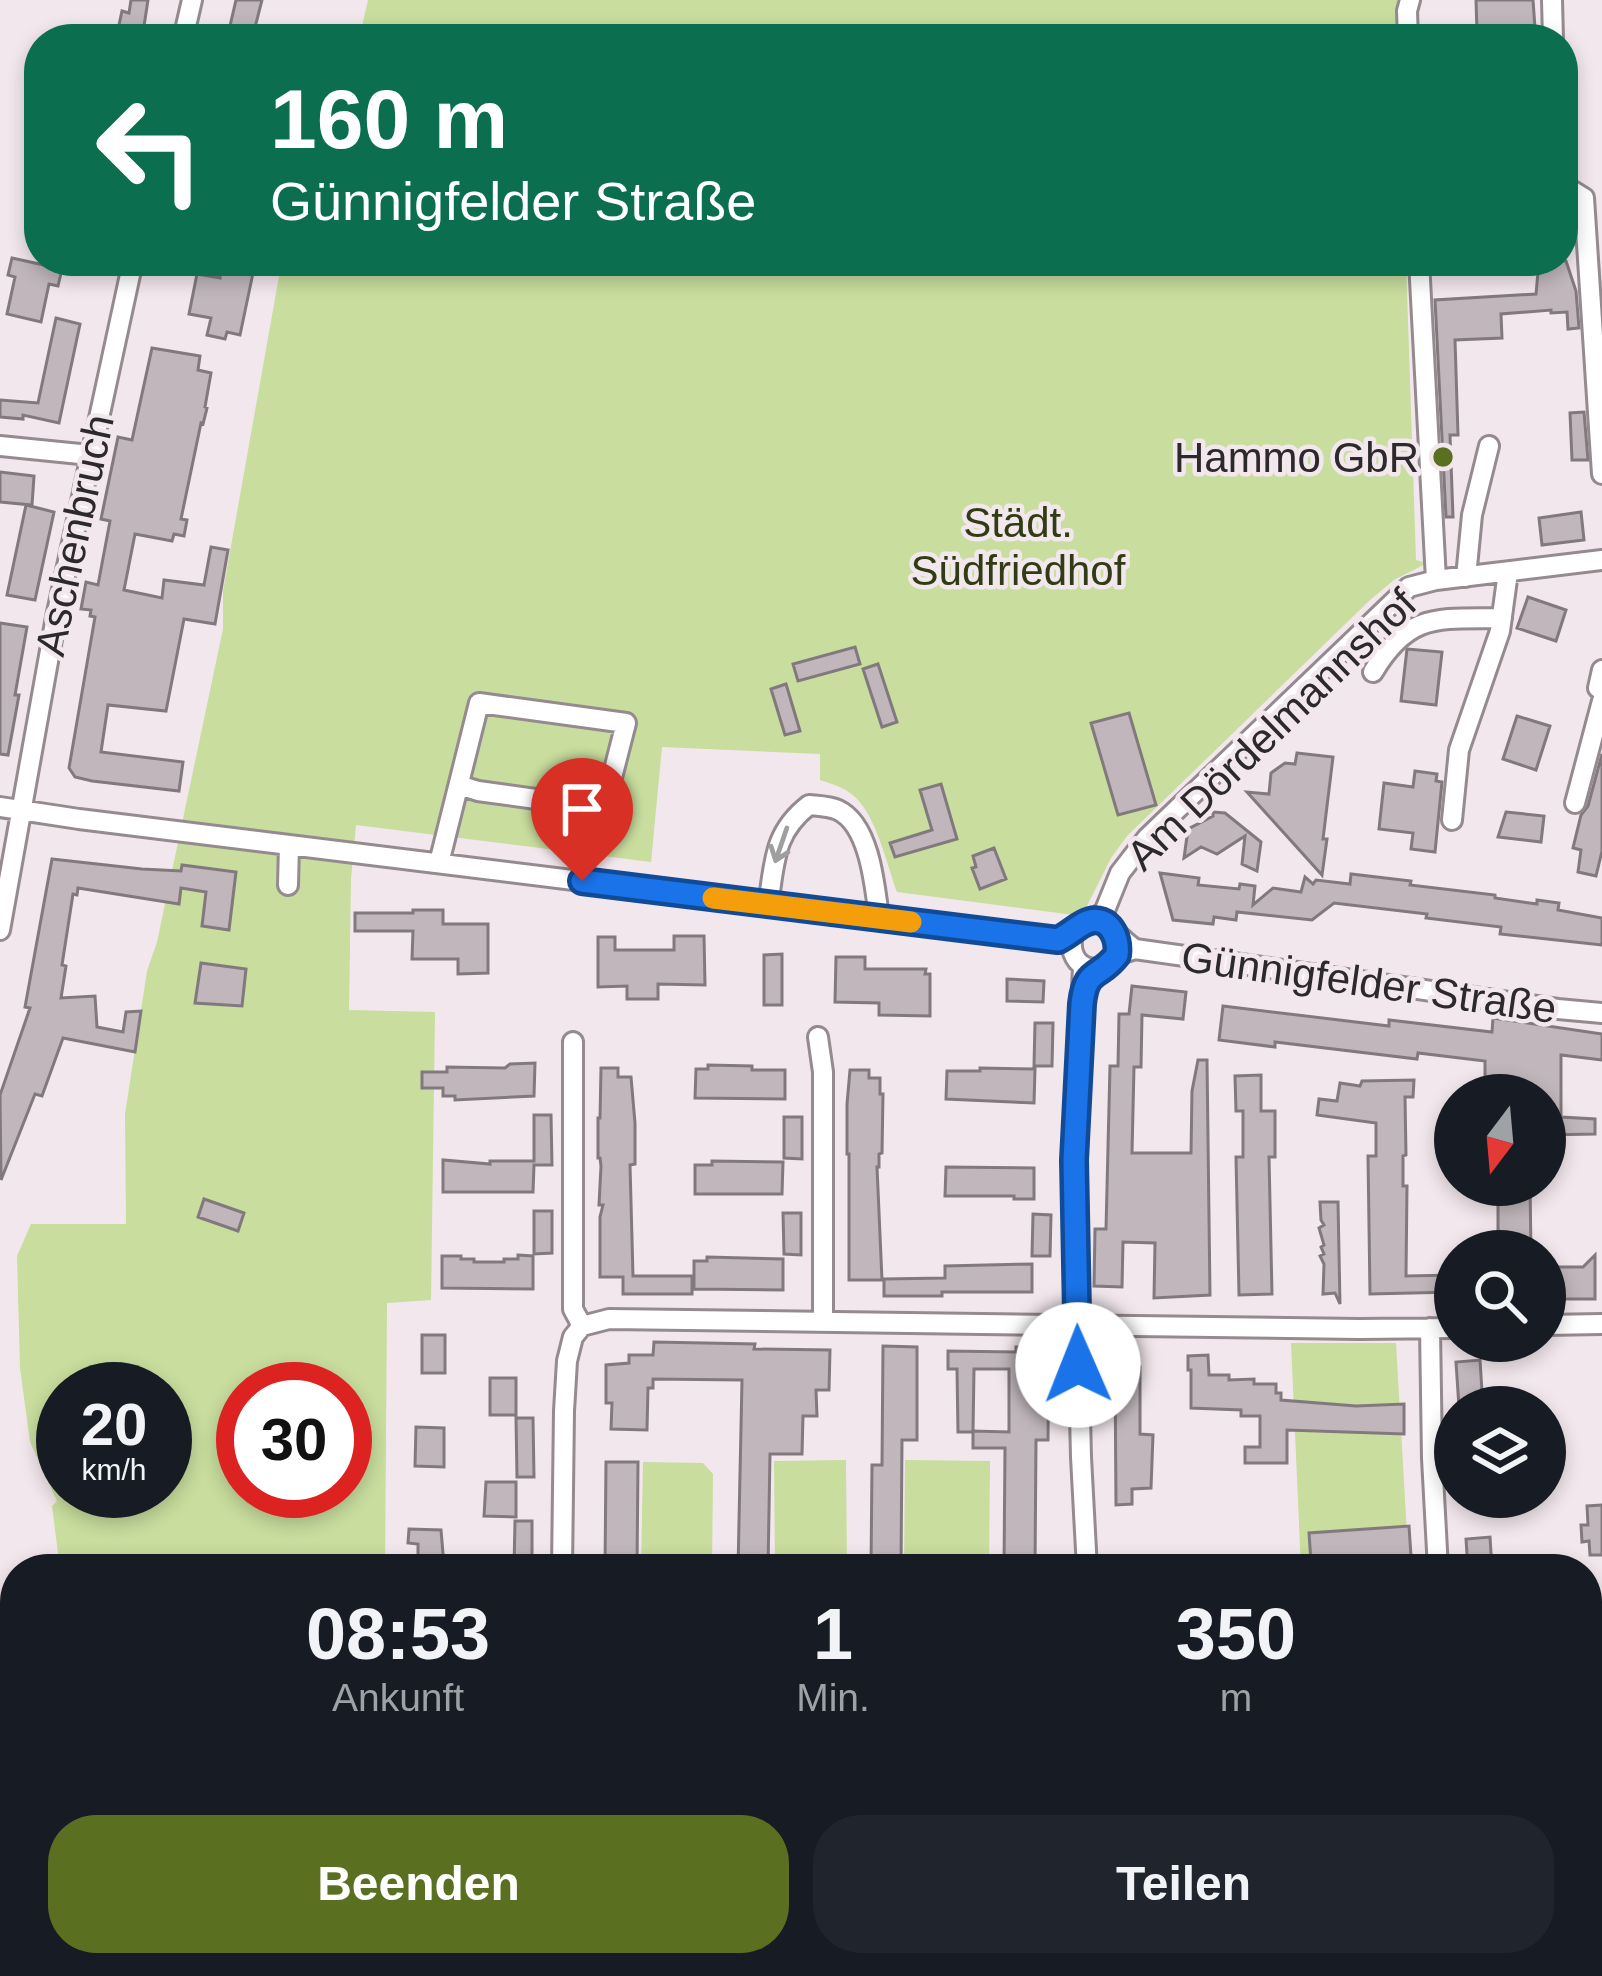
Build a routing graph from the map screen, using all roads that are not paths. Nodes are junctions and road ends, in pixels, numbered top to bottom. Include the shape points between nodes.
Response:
1 (1578, 194) edge
2 (130, 276) edge
3 (1421, 276) edge
4 (0, 446) edge
5 (1489, 446) dead end
6 (90, 455) junction
7 (1602, 474) edge
8 (1602, 560) edge
9 (1508, 572) junction
10 (1466, 577) junction
11 (1436, 580) junction
12 (1502, 618) junction
13 (1602, 670) edge
14 (1373, 672) dead end
15 (1602, 690) edge
16 (1602, 700) edge
17 (459, 785) junction
18 (1575, 803) dead end
19 (0, 807) edge
20 (21, 810) junction
21 (1452, 820) dead end
22 (290, 845) junction
23 (439, 863) junction
24 (288, 885) dead end
25 (768, 905) junction
26 (879, 918) junction
27 (0, 930) edge
28 (1113, 933) junction
29 (1067, 940) junction
30 (1088, 974) junction
31 (1602, 1013) edge
32 (818, 1037) dead end
33 (573, 1042) dead end
34 (823, 1322) junction
35 (1078, 1324) junction
36 (1602, 1324) edge
37 (1566, 1325) edge
38 (582, 1326) junction
39 (1430, 1328) junction
40 (1434, 1328) edge
41 (562, 1554) edge
42 (1086, 1554) edge
43 (1437, 1554) edge

1 - 7 street
2 - 6 street, Aschenbruch
3 - 11 street
4 - 6 street
5 - 10 street
6 - 20 street, Aschenbruch
8 - 9 street, Am Dördelmannshof
9 - 10 street, Am Dördelmannshof
9 - 12 street
10 - 11 street, Am Dördelmannshof
11 - 28 street, Am Dördelmannshof via 1399,595 1147,838 1120,873
12 - 14 street via 1424,622 1406,630
12 - 21 street via 1459,750
13 - 15 street
16 - 18 street
17 - 17 street via 579,805 607,797 626,723 478,703
17 - 23 street
19 - 20 street
20 - 22 street
20 - 27 street, Aschenbruch
22 - 23 street
22 - 24 street
23 - 25 street
25 - 26 street
26 -> 25 street via 865,846 834,807 809,805 792,818 778,839
26 - 29 street
28 - 29 street via 1078,927
28 - 30 street via 1105,967
28 - 31 street, Günnigfelder Straße
29 - 30 street
30 - 35 street via 1074,1160
32 - 34 street
33 - 38 street via 573,1309
34 - 35 street
34 - 38 street via 609,1319
35 - 39 street
35 - 42 street
36 - 37 street
38 - 41 street via 567,1361
39 - 40 street
39 - 43 street

